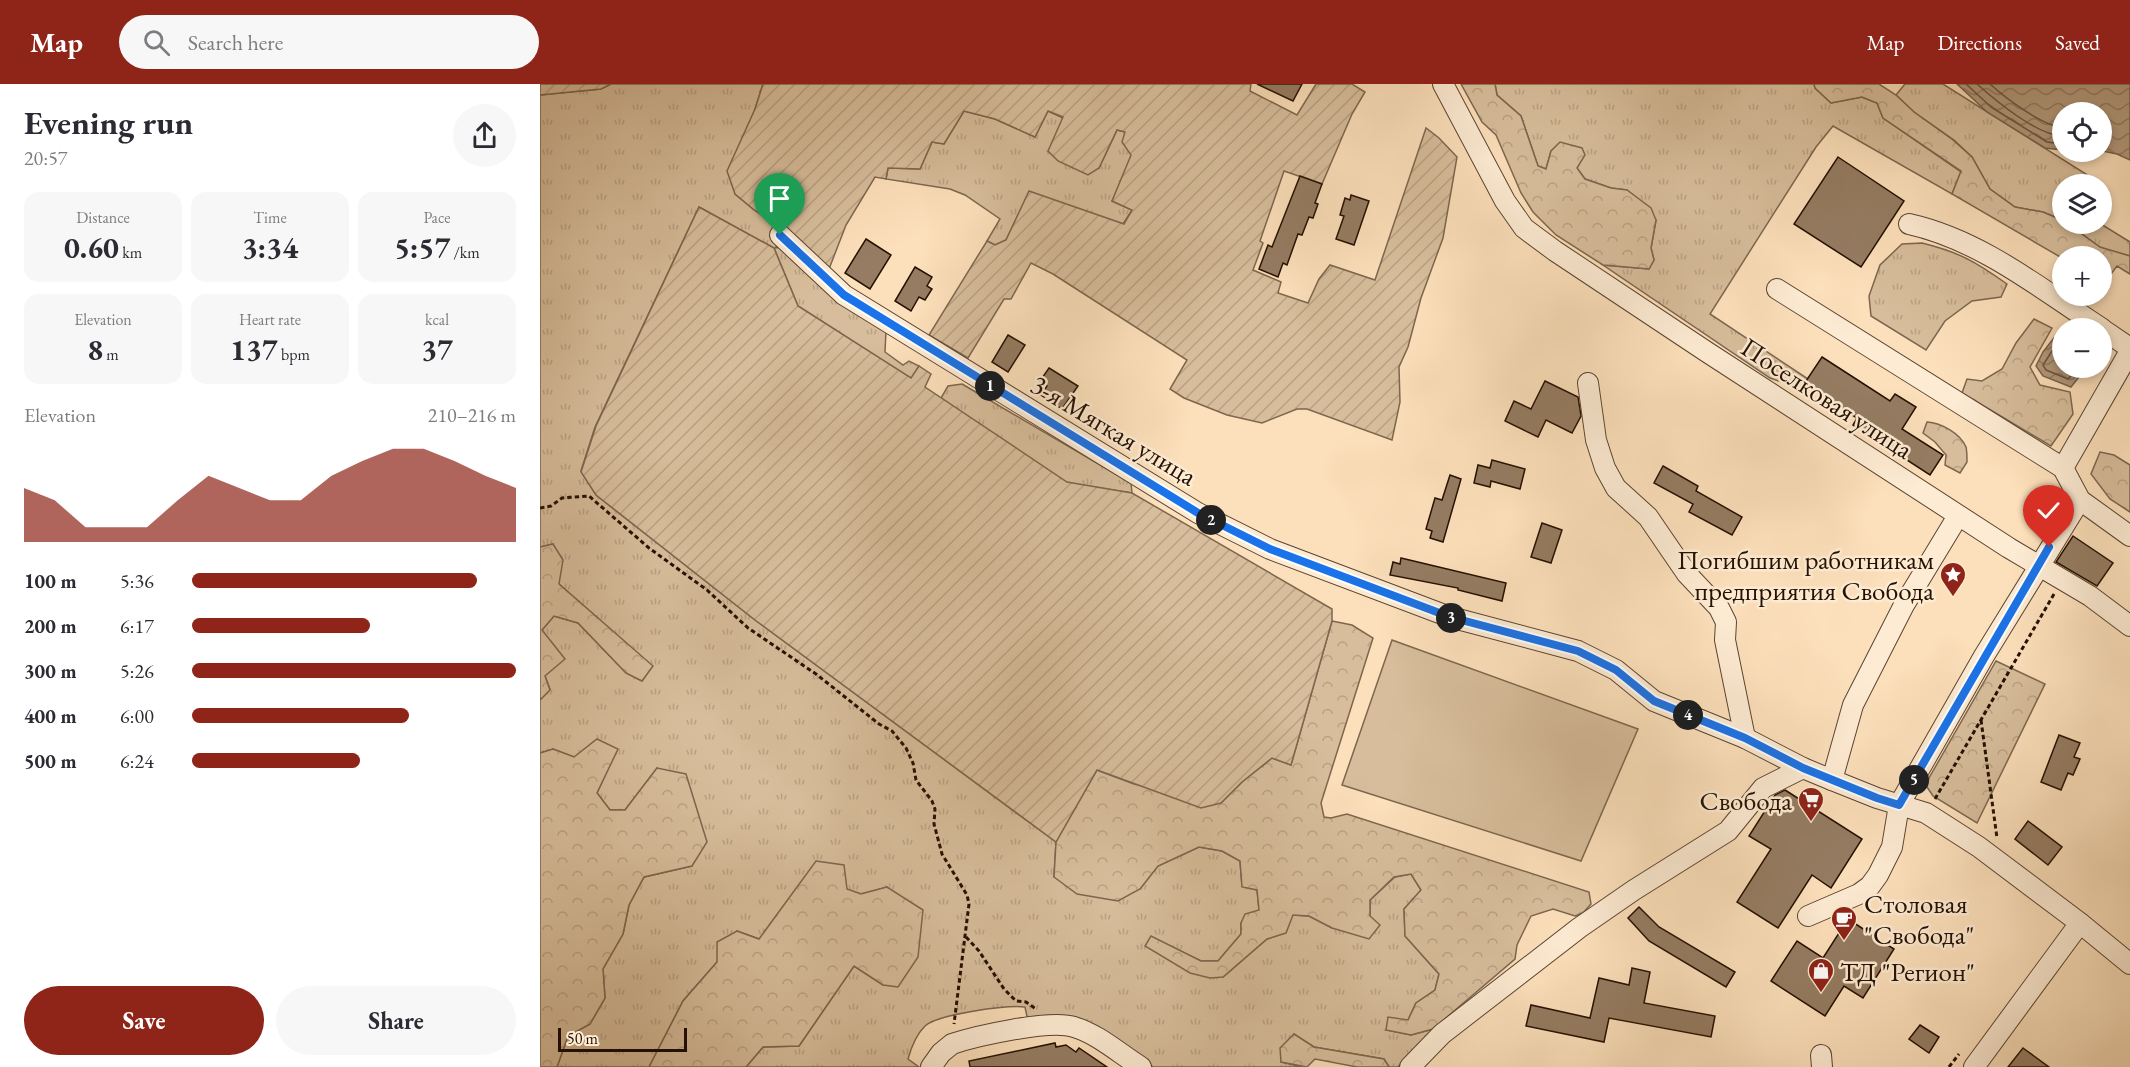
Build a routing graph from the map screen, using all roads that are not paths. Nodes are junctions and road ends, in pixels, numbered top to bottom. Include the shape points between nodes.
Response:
1 (1443, 84) edge
2 (1910, 224) dead end
3 (780, 235) dead end
4 (1777, 289) dead end
5 (2084, 318) edge
6 (2112, 337) edge
7 (2130, 350) edge
8 (1588, 383) dead end
9 (2062, 468) junction
10 (2080, 500) junction
11 (1958, 516) junction
12 (2130, 536) edge
13 (2038, 566) junction
14 (2130, 626) edge
15 (1745, 738) junction
16 (1803, 768) junction
17 (1832, 780) junction
18 (1899, 805) junction
19 (1808, 916) dead end
20 (2080, 923) junction
21 (2130, 964) edge
22 (931, 1067) edge
23 (1141, 1067) edge
24 (1410, 1067) edge
25 (1974, 1067) edge

1 - 11 street, Поселковая улица via 1505,201 1524,228
2 - 5 street via 1972,246
3 - 15 street, 3-я Мягкая улица via 844,295 1198,513 1270,549 1450,617 1578,651 1616,670 1654,701
4 - 9 street
6 - 7 street
7 - 9 street
8 - 15 street via 1596,440 1616,488 1648,518 1726,622 1725,640
9 - 10 street
10 - 12 street
10 - 13 street
11 - 13 street, Поселковая улица
11 - 17 street via 1904,605 1853,705
13 - 14 street, Поселковая улица via 2090,596
13 - 18 street
15 - 16 street
16 - 17 street
16 - 24 street via 1763,788 1728,831 1579,928 1442,1034
17 - 18 street
18 - 19 street via 1892,847 1870,886
18 - 20 street via 1926,813
20 - 21 street
20 - 25 street
22 - 23 street via 952,1044 1053,1024 1086,1031

